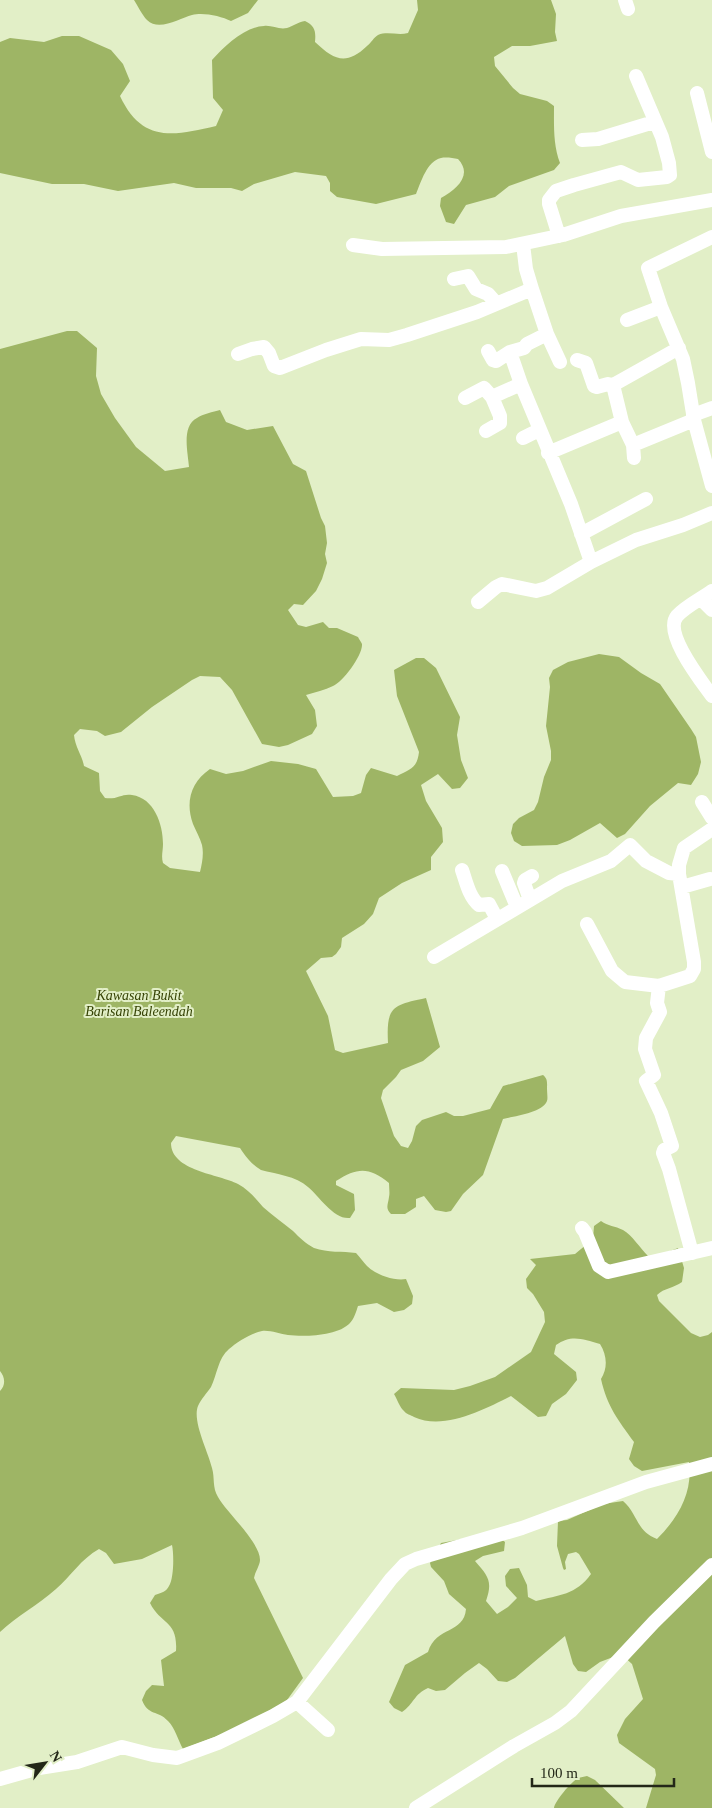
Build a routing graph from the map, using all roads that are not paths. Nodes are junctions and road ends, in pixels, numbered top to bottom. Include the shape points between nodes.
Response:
1 (636, 76) dead end
2 (697, 93) dead end
3 (654, 122) junction
4 (582, 140) dead end
5 (712, 152) edge
6 (712, 200) edge
7 (559, 236) junction
8 (712, 237) edge
9 (523, 244) junction
10 (353, 245) dead end
11 (454, 279) dead end
12 (532, 289) junction
13 (496, 303) junction
14 (661, 307) junction
15 (627, 320) dead end
16 (547, 334) junction
17 (679, 348) junction
18 (488, 351) dead end
19 (510, 352) junction
20 (238, 354) dead end
21 (577, 360) dead end
22 (560, 362) dead end
23 (521, 384) junction
24 (613, 385) junction
25 (492, 397) junction
26 (465, 398) dead end
27 (712, 408) edge
28 (693, 418) junction
29 (622, 422) junction
30 (539, 430) junction
31 (486, 431) dead end
32 (523, 438) dead end
33 (548, 453) junction
34 (712, 486) edge
35 (646, 499) dead end
36 (712, 514) edge
37 (581, 534) junction
38 (591, 562) junction
39 (706, 595) edge
40 (478, 602) dead end
41 (712, 610) edge
42 (712, 696) edge
43 (702, 802) dead end
44 (712, 818) edge
45 (710, 833) edge
46 (462, 870) dead end
47 (502, 871) dead end
48 (532, 876) dead end
49 (710, 879) dead end
50 (680, 880) junction
51 (530, 900) junction
52 (517, 907) junction
53 (497, 919) junction
54 (588, 924) dead end
55 (434, 957) dead end
56 (659, 986) junction
57 (582, 1228) dead end
58 (712, 1248) edge
59 (692, 1253) junction
60 (712, 1464) edge
61 (712, 1565) edge
62 (297, 1702) junction
63 (328, 1730) dead end
64 (0, 1779) edge
65 (416, 1808) edge

1 - 3 street
2 - 5 street
3 - 4 street
3 - 7 street via 665,148 669,175 645,181 621,172 556,191 549,204
6 - 7 street via 621,216
7 - 9 street
8 - 14 street via 648,268
9 - 10 street via 454,250 382,249
9 - 12 street
11 - 13 street via 468,276 476,288
12 - 13 street
12 - 16 street
13 - 20 street via 407,336 389,340 360,339 280,368 274,366 264,346
14 - 15 street
14 - 17 street
16 - 19 street via 524,348
16 - 22 street
17 - 24 street
17 - 28 street
18 - 19 street via 496,361
19 - 23 street
21 - 24 street via 586,363 594,386
23 - 25 street
23 - 30 street
24 - 29 street
25 - 26 street via 484,388
25 - 31 street via 500,423
27 - 28 street
28 - 29 street via 634,452
28 - 34 street
29 - 33 street
30 - 32 street
30 - 33 street
33 - 37 street
35 - 37 street
36 - 38 street via 636,540
37 - 38 street
38 - 40 street via 547,588 536,591 502,584
39 - 41 street
39 - 42 street via 677,617 675,626 678,644
43 - 44 street
45 - 50 street via 684,848 679,865
46 - 53 street via 475,902 489,904
47 - 52 street
48 - 51 street via 524,883
49 - 50 street
50 - 51 street via 646,861 630,845 611,861 562,881
50 - 56 street via 694,969 690,976
51 - 52 street
52 - 53 street
53 - 55 street
54 - 56 street via 612,971 622,981
56 - 59 street via 657,1003 660,1012 646,1038 645,1049 654,1075 646,1081 672,1146 663,1153
57 - 59 street via 599,1266 608,1272
58 - 59 street
60 - 62 street via 646,1482 522,1528 405,1564 365,1611
61 - 65 street via 571,1711
62 - 63 street
62 - 64 street via 218,1743 177,1758 122,1747 77,1762 38,1768

